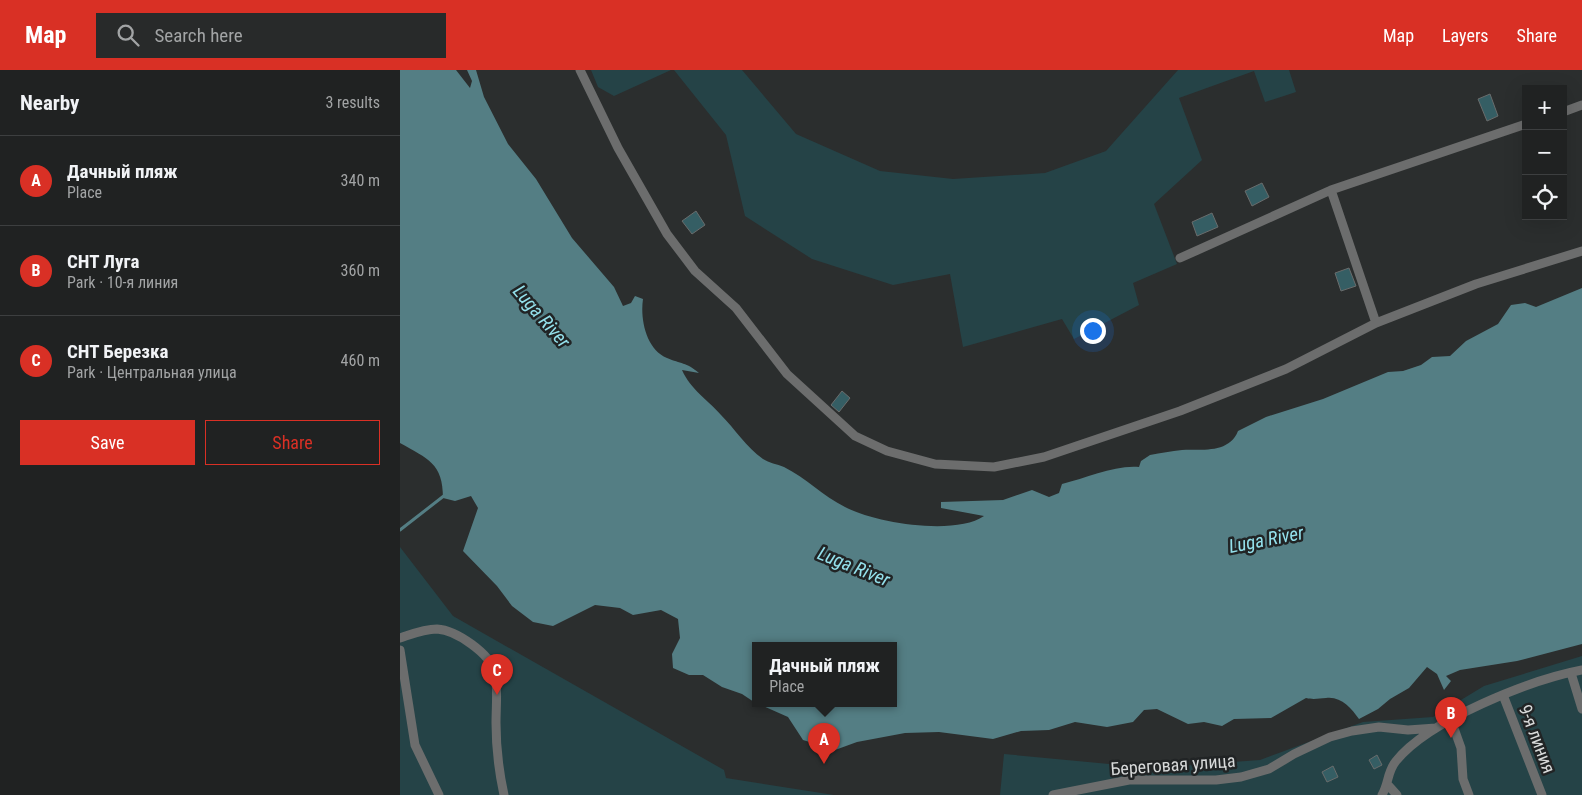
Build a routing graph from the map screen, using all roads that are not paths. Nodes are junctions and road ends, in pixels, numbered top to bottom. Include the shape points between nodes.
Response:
1 (580, 70) edge
2 (1582, 105) edge
3 (1567, 111) edge
4 (1522, 125) edge
5 (1331, 190) junction
6 (1582, 251) edge
7 (1180, 258) dead end
8 (1376, 323) junction
9 (400, 638) edge
10 (400, 650) edge
11 (1582, 670) edge
12 (1571, 672) junction
13 (1503, 695) junction
14 (1582, 709) edge
15 (1451, 720) junction
16 (1436, 728) junction
17 (1388, 785) junction
18 (439, 795) edge
19 (504, 795) edge
20 (1053, 795) edge
21 (1382, 795) edge
22 (1397, 795) edge
23 (1469, 795) edge
24 (1542, 795) edge

1 - 8 street via 618,148 667,234 695,271 736,308 793,380 855,436 887,451 936,464 994,467 1044,457 1180,411 1286,370
2 - 3 street
4 - 5 street
5 - 7 street
5 - 8 street
6 - 8 street via 1476,284
9 - 19 street via 439,629 484,653 490,660 495,673 496,738
10 - 18 street via 415,745
11 - 12 street
12 - 13 street
12 - 14 street
13 - 15 street
13 - 24 street, 9-я линия
15 - 16 street
15 - 23 street via 1461,748 1463,778
16 - 17 street via 1397,759 1389,770
16 - 20 street, Береговая улица via 1379,727 1338,735 1294,754 1269,770 1241,777 1129,780
17 - 21 street
17 - 22 street

